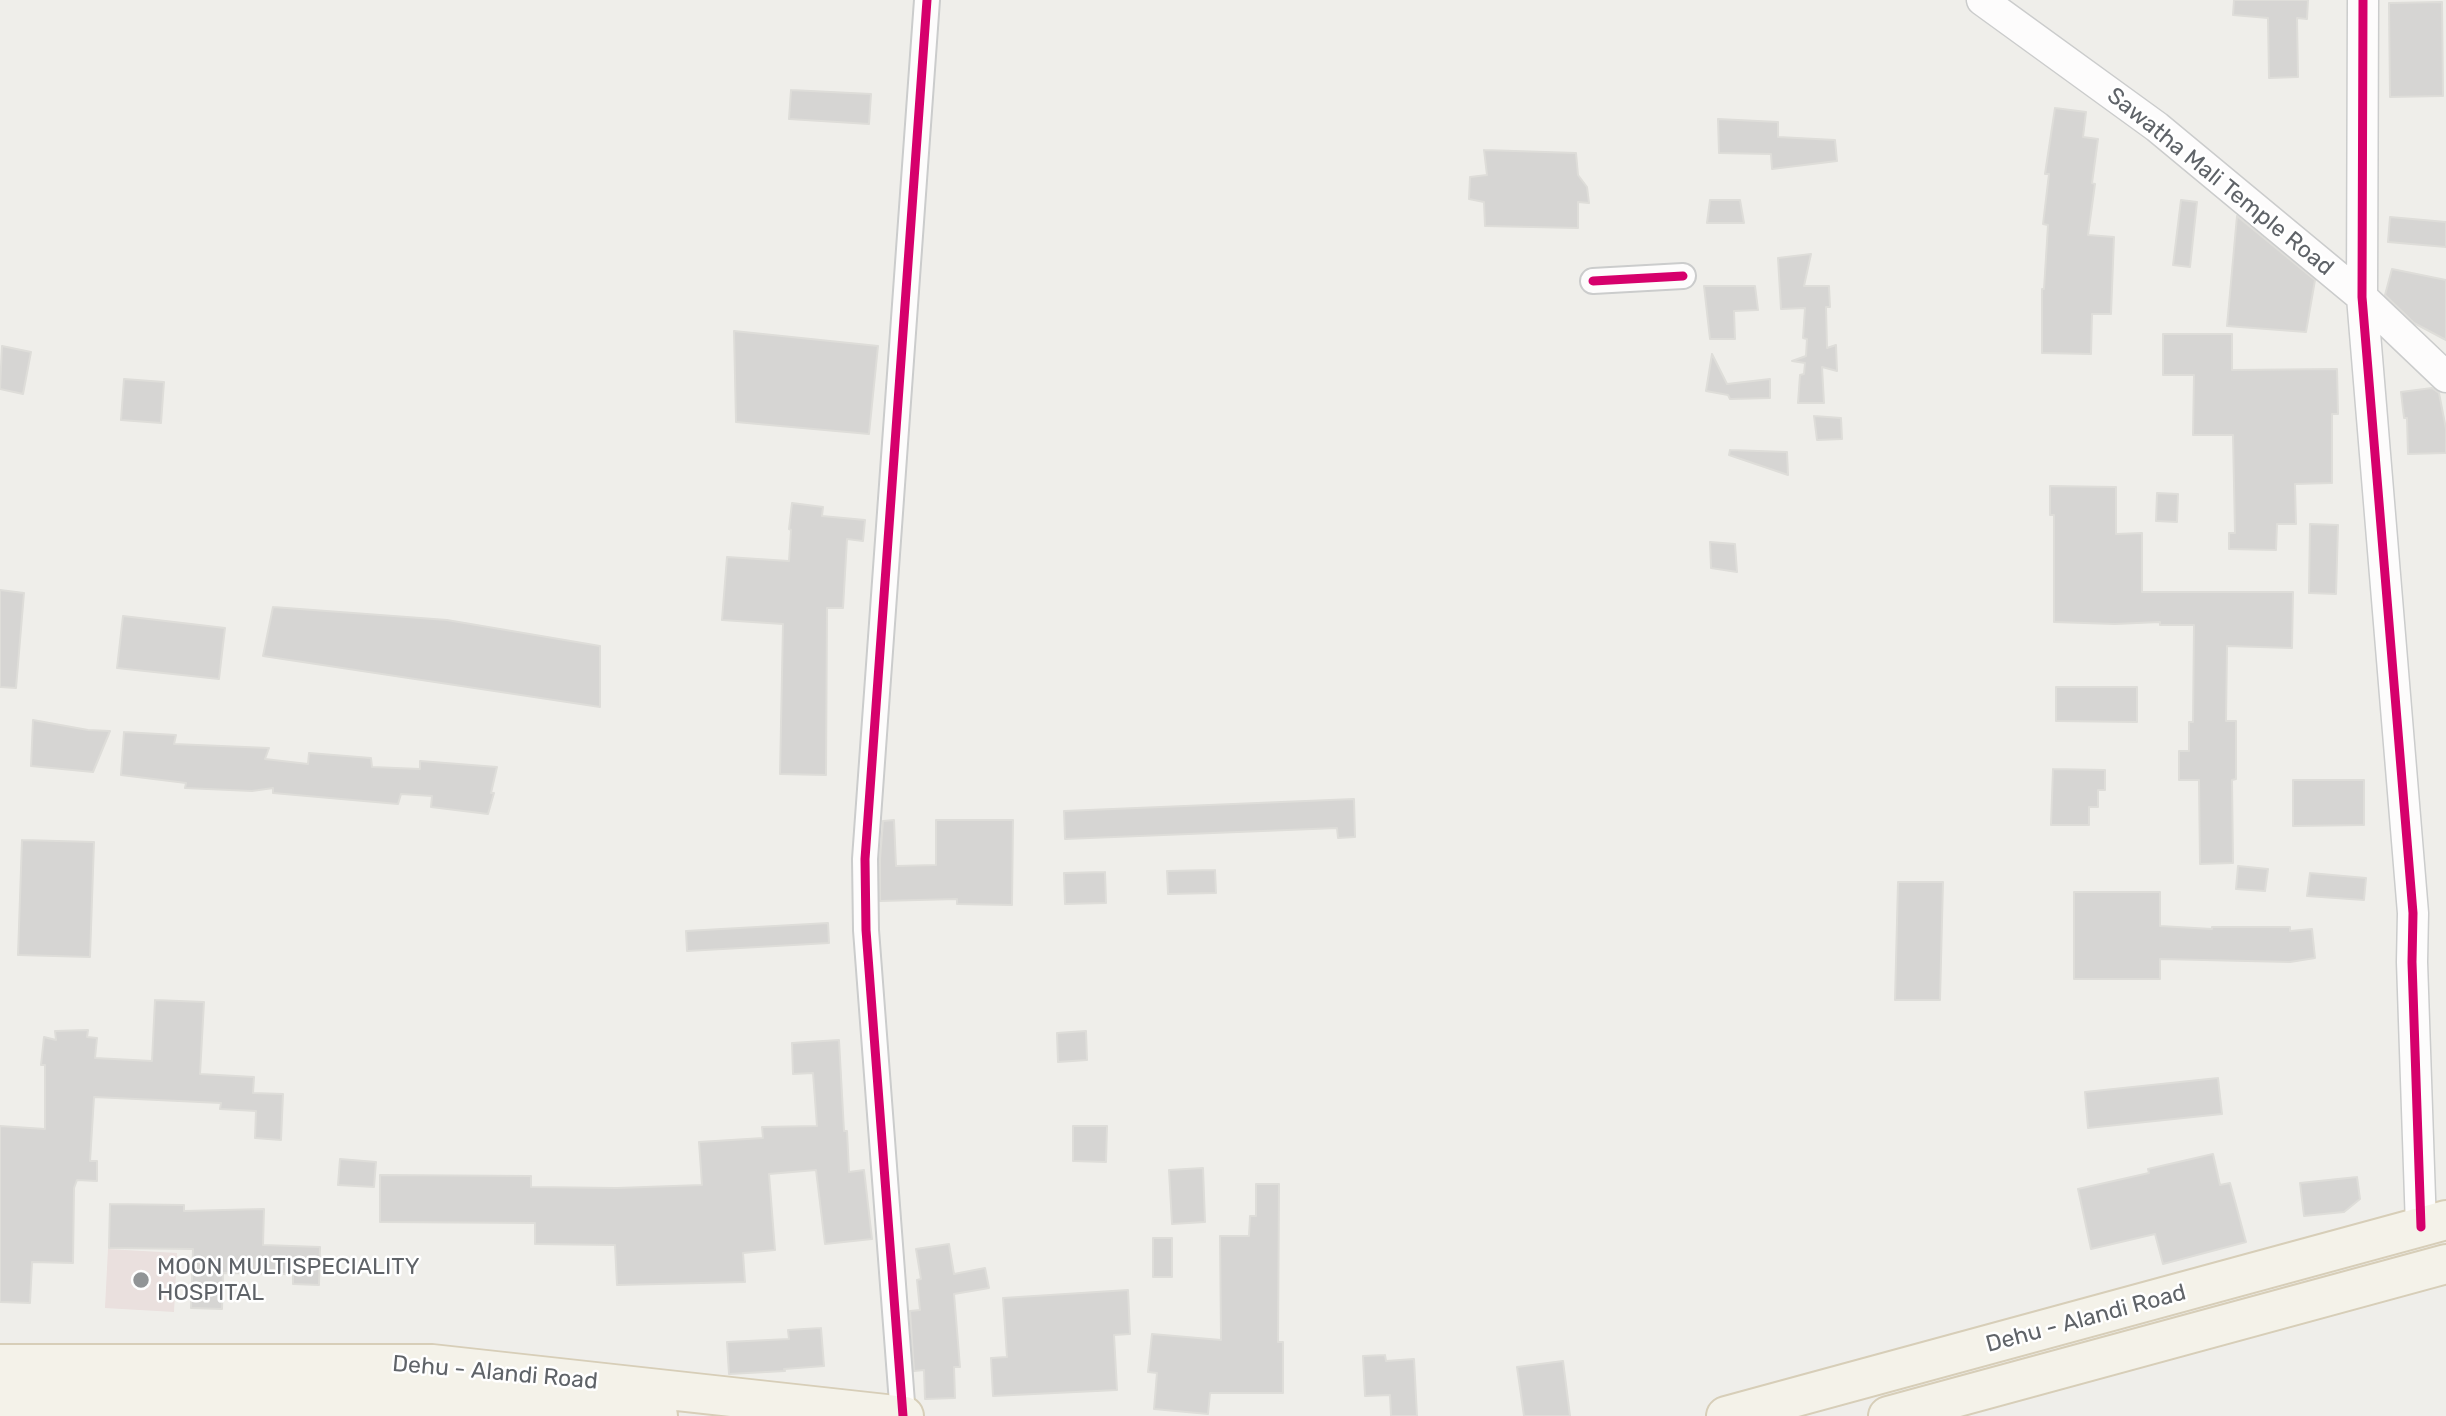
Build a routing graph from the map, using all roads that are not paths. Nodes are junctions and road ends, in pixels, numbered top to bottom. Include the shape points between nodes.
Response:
1 (928, 0) edge
2 (1982, 0) edge
3 (2363, 0) edge
4 (1683, 276) dead end
5 (1593, 281) dead end
6 (2362, 297) junction
7 (2446, 377) edge
8 (2434, 1224) edge
9 (2446, 1264) edge
10 (0, 1364) edge
11 (0, 1402) edge
12 (659, 1416) edge
13 (904, 1416) edge
14 (1726, 1416) edge
15 (1888, 1416) edge

1 - 13 street via 865,859 866,930
2 - 6 street, Sawatha Mali Temple Road via 2157,127
3 - 6 street
4 - 5 street
6 - 7 street, Sawatha Mali Temple Road
6 - 8 street
8 - 14 main road, Dehu - Alandi Road
9 - 15 main road, Dehu - Alandi Road
10 - 13 main road, Dehu - Alandi Road via 432,1364
11 - 12 main road, Dehu - Alandi Road via 422,1401

